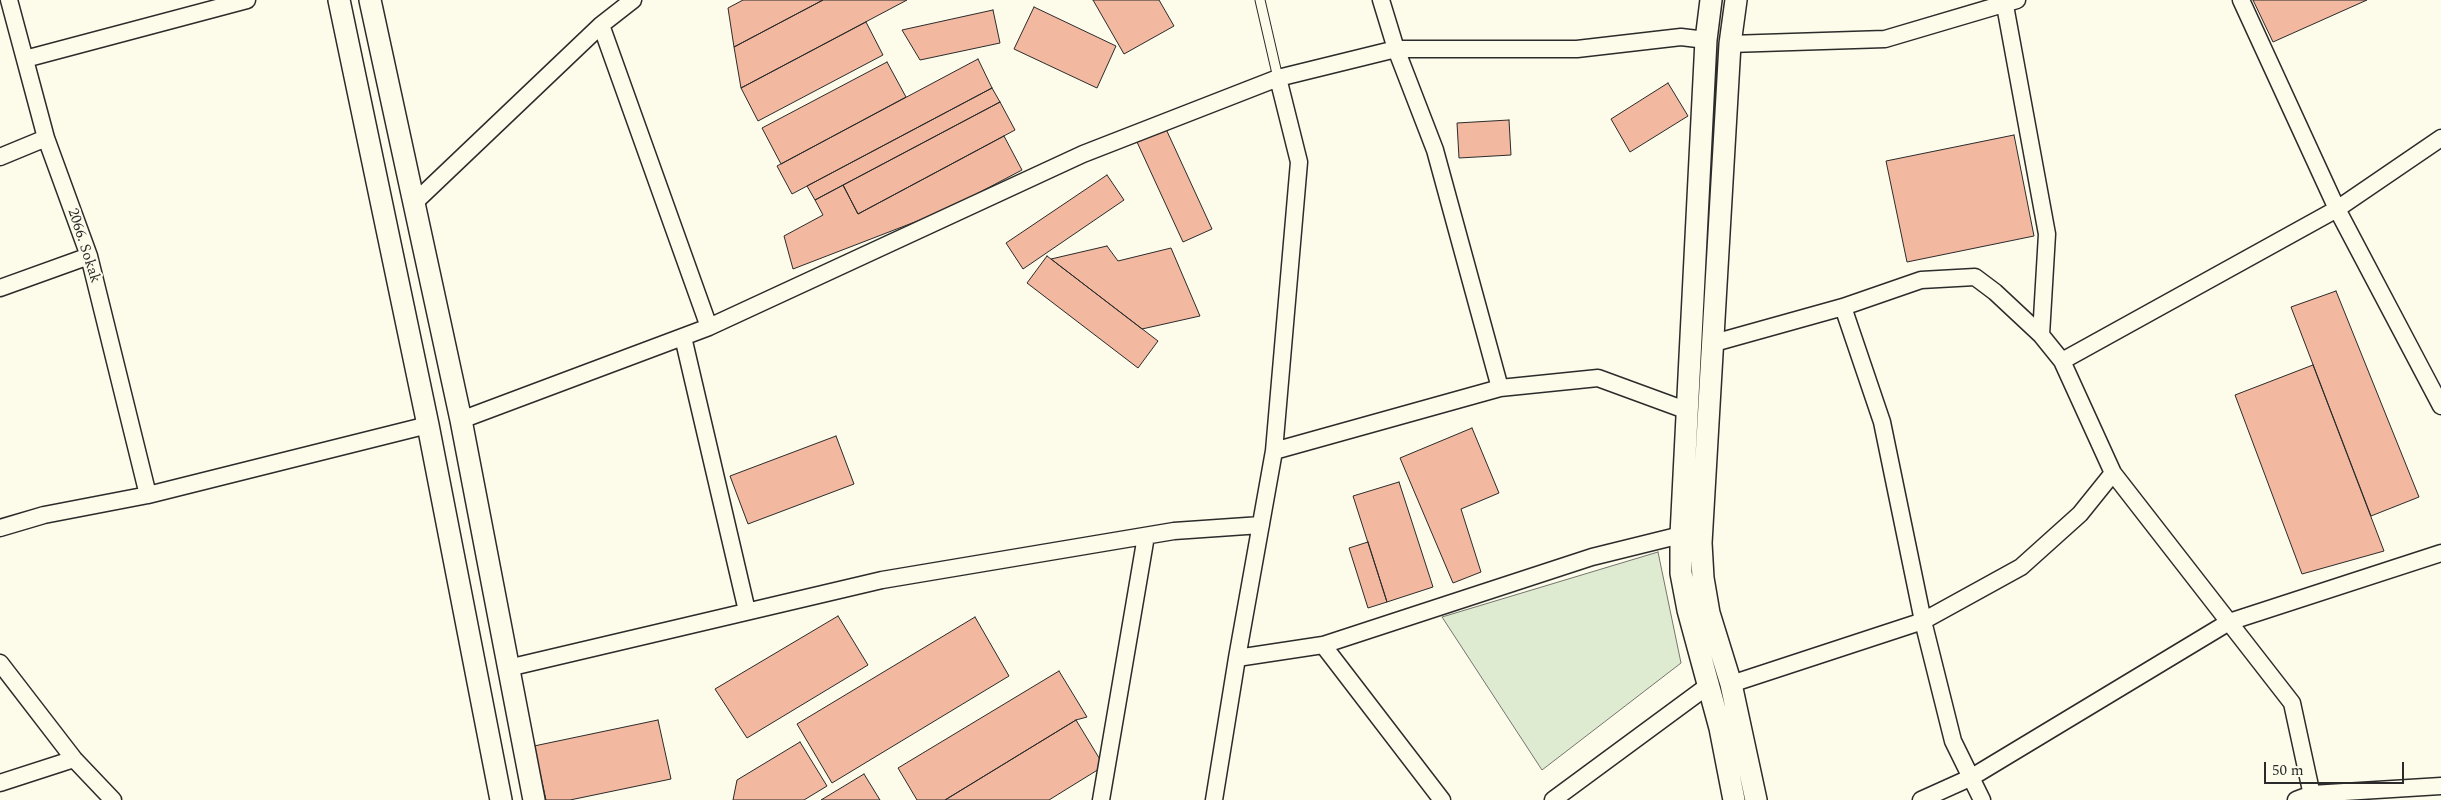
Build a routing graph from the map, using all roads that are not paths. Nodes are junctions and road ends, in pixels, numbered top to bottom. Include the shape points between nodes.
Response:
1 (9, 0) edge
2 (247, 0) edge
3 (339, 0) edge
4 (370, 0) edge
5 (633, 0) edge
6 (1260, 0) edge
7 (1381, 0) edge
8 (1711, 0) edge
9 (1736, 0) edge
10 (2241, 0) edge
11 (2008, 1) edge
12 (601, 25) junction
13 (1706, 40) junction
14 (1730, 44) junction
15 (1396, 50) junction
16 (25, 59) junction
17 (1278, 78) junction
18 (46, 138) junction
19 (2441, 138) edge
20 (0, 157) edge
21 (414, 203) junction
22 (2337, 209) junction
23 (89, 256) junction
24 (0, 288) edge
25 (1843, 307) junction
26 (709, 327) junction
27 (2041, 335) junction
28 (683, 337) junction
29 (1714, 343) junction
30 (2062, 360) junction
31 (1500, 388) junction
32 (2441, 406) edge
33 (1688, 412) junction
34 (461, 420) junction
35 (428, 425) junction
36 (1274, 451) junction
37 (2113, 473) junction
38 (148, 495) junction
39 (1261, 525) junction
40 (0, 528) edge
41 (1681, 535) junction
42 (1146, 536) junction
43 (2441, 553) edge
44 (747, 611) junction
45 (1923, 621) junction
46 (2230, 622) junction
47 (1323, 645) junction
48 (1237, 658) junction
49 (0, 663) edge
50 (508, 668) junction
51 (1731, 684) junction
52 (1709, 685) junction
53 (74, 759) junction
54 (1972, 777) junction
55 (0, 783) edge
56 (2441, 786) edge
57 (2312, 797) edge
58 (113, 800) edge
59 (501, 800) edge
60 (534, 800) edge
61 (1102, 800) edge
62 (1214, 800) edge
63 (1442, 800) edge
64 (1553, 800) edge
65 (1734, 800) edge
66 (1756, 800) edge
67 (1921, 800) edge
68 (1982, 800) edge
69 (2296, 800) edge

1 - 16 street, 2066. Sokak
2 - 16 street
3 - 35 street
4 - 21 street
5 - 12 street
6 - 17 lane
7 - 15 street
8 - 13 street
9 - 14 street
10 - 22 street
11 - 14 street via 1885,39
11 - 27 street via 2047,234
12 - 21 street
12 - 26 street
13 - 14 street
13 - 15 street via 1682,37 1577,49
13 - 33 street
14 - 29 street
15 - 17 street
15 - 31 street via 1435,150
16 - 18 street, 2066. Sokak
17 - 26 street via 1083,154
17 - 36 street via 1299,162
18 - 20 street
18 - 23 street, 2066. Sokak
19 - 22 street
21 - 34 street
22 - 30 street
22 - 32 street
23 - 24 street
23 - 38 street, 2066. Sokak
25 - 27 street via 1921,280 1975,276
25 - 29 street
25 - 45 street via 1882,422
26 - 28 street
27 - 30 street
28 - 34 street
28 - 44 street
29 - 51 street via 1701,523 1703,578 1709,613
30 - 37 street
31 - 33 street via 1598,378
31 - 36 street
33 - 41 street
34 - 35 street
34 - 50 street
35 - 38 street
35 - 59 street
36 - 39 street
37 - 45 street via 2080,514 2021,567
37 - 46 street
38 - 40 street via 44,515
39 - 42 street via 1174,530
39 - 48 street
41 - 47 street via 1592,557
41 - 52 street via 1681,573
42 - 44 street via 882,580
42 - 61 street
43 - 46 street
44 - 50 street
45 - 51 street
45 - 54 street via 1953,741
46 - 54 street
46 - 57 street via 2292,703
47 - 48 street
47 - 63 street
48 - 62 street
49 - 53 street
50 - 60 street
51 - 52 street
51 - 66 street
52 - 64 street
52 - 65 street
53 - 55 street
53 - 58 street
54 - 67 street
54 - 68 street
56 - 57 street
57 - 69 street

